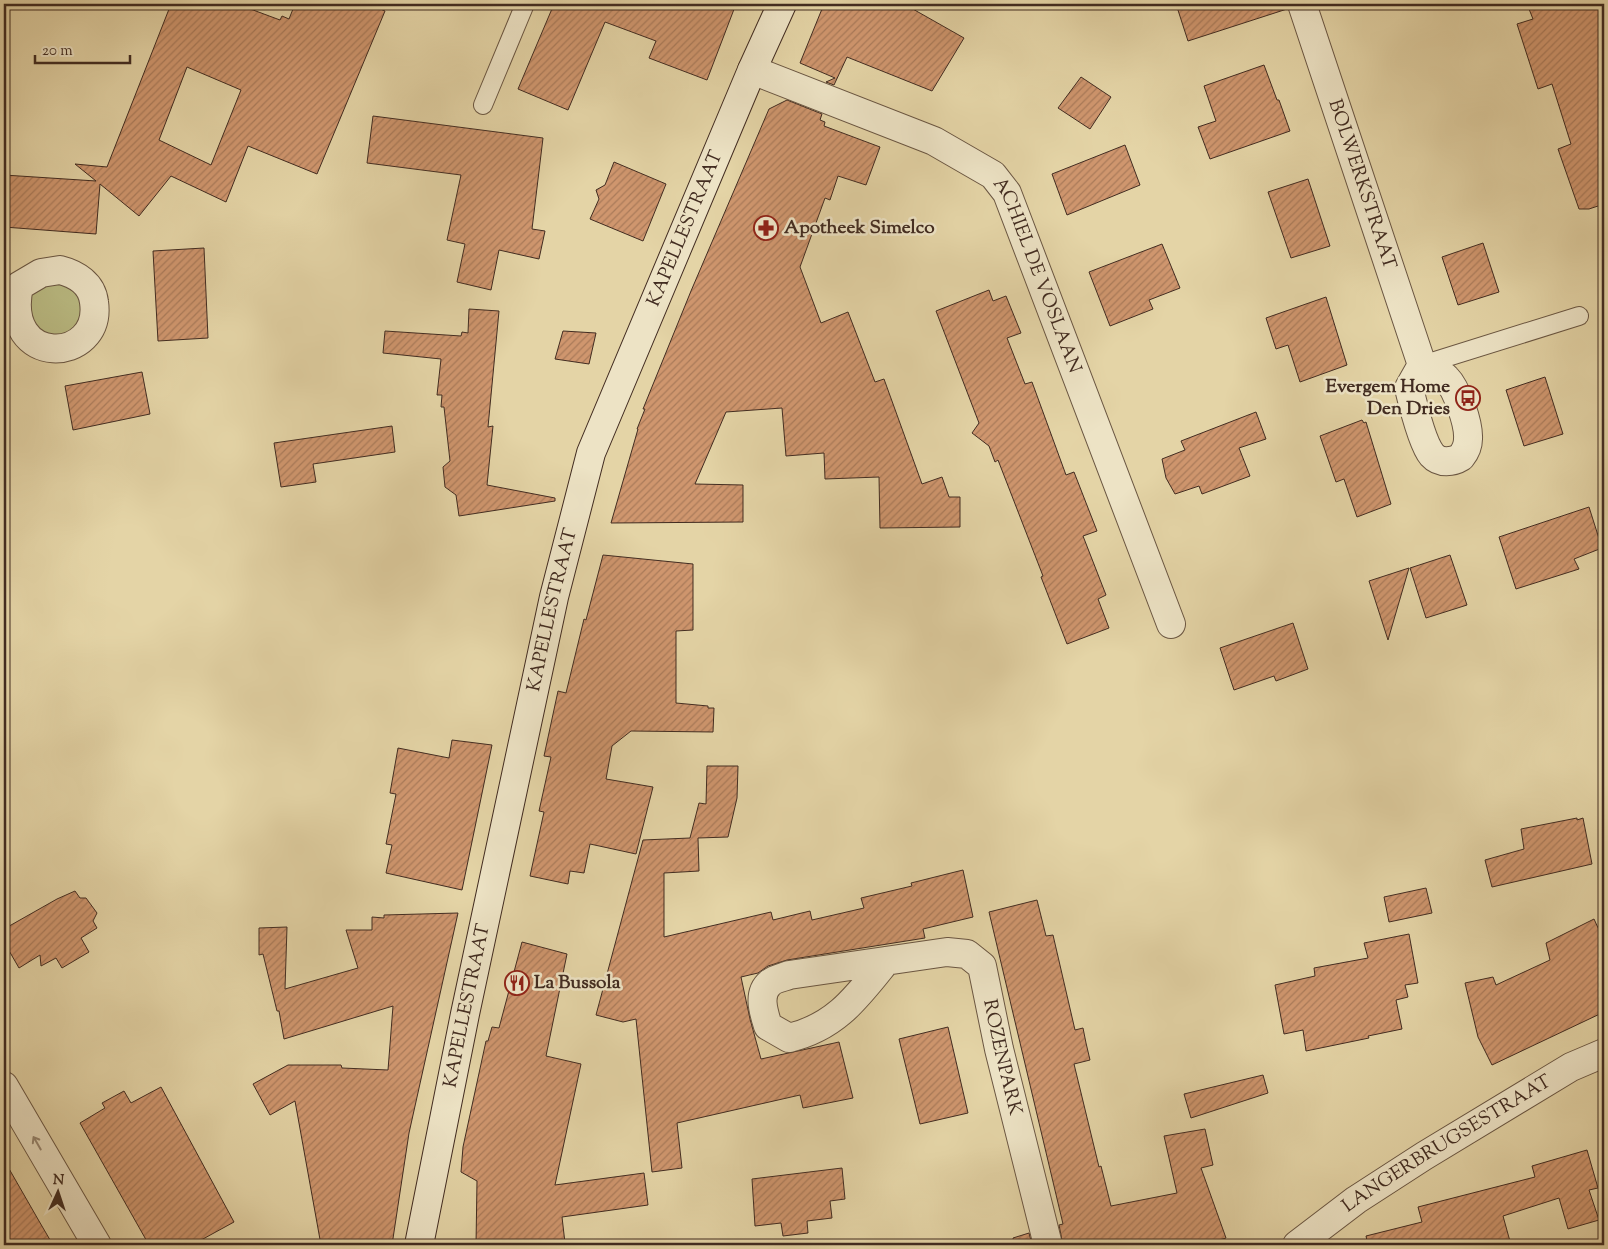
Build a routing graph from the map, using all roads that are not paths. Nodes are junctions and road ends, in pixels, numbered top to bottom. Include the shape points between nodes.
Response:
1 (525, 4) edge
2 (782, 4) edge
3 (1302, 4) edge
4 (752, 70) junction
5 (483, 105) dead end
6 (1579, 316) dead end
7 (1422, 365) joint
8 (1171, 624) dead end
9 (886, 961) dead end
10 (1604, 1053) edge
11 (4, 1086) edge
12 (97, 1245) edge
13 (419, 1245) edge
14 (1048, 1245) edge
15 (1297, 1245) edge

1 - 5 lane
2 - 4 street, KAPELLESTRAAT
3 - 7 street, BOLWERKSTRAAT
4 - 8 street, ACHIEL DE VOSLAAN via 934,141 993,175 1007,193
4 - 13 street, KAPELLESTRAAT via 591,453 552,607
6 - 7 lane, BOLWERKSTRAAT
9 - 14 street, ROZENPARK via 947,952 968,954 982,966
10 - 15 street, LANGERBRUGSESTRAAT via 1572,1067 1424,1156 1356,1200
12 -> 11 street

